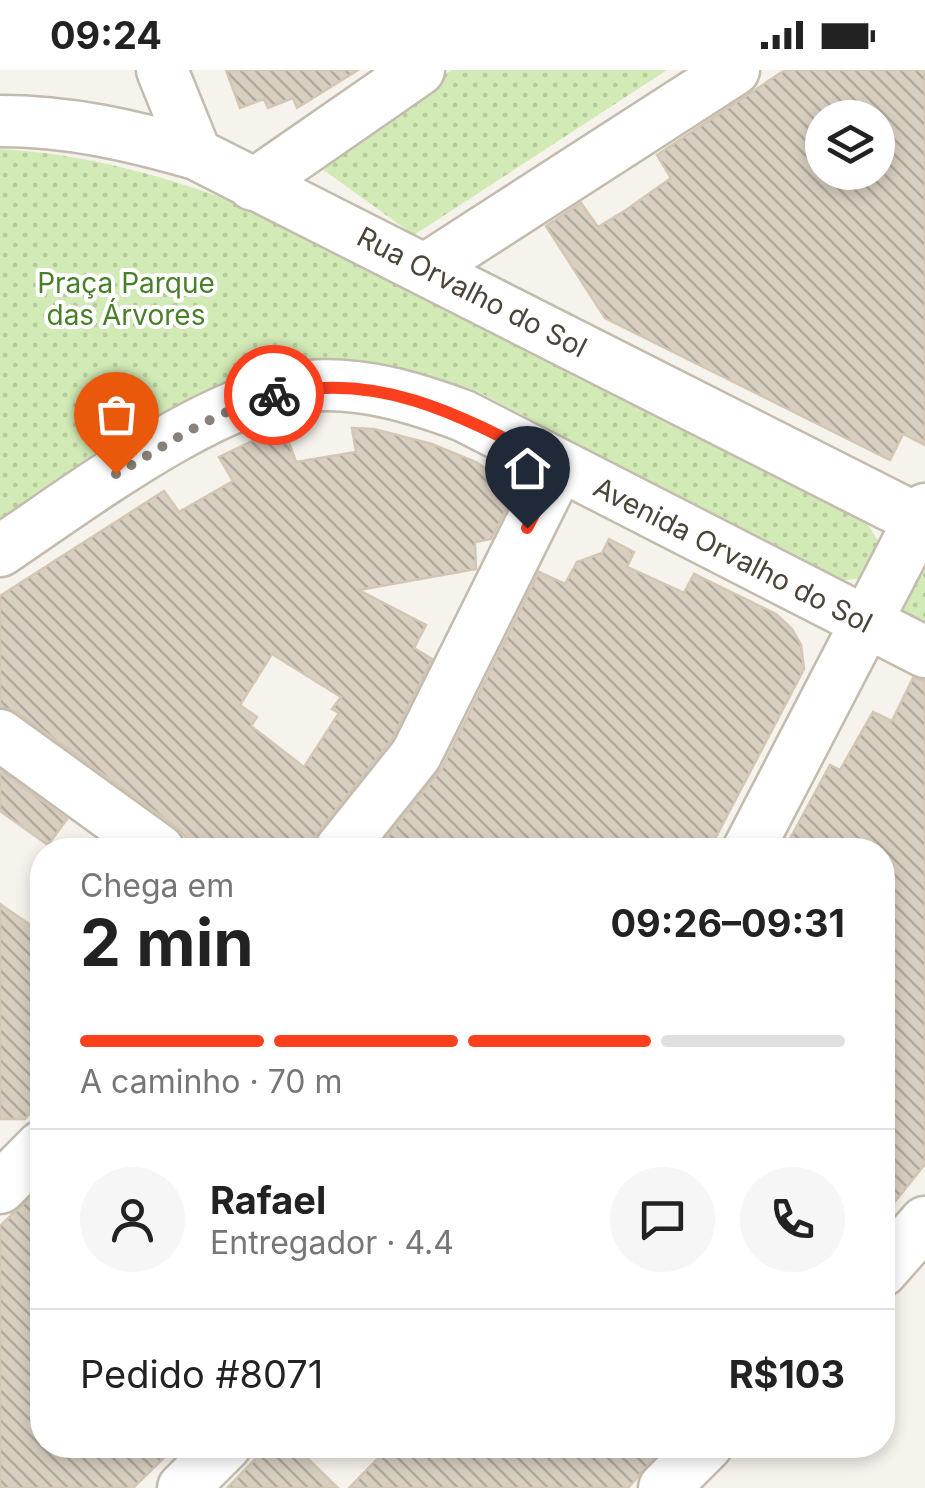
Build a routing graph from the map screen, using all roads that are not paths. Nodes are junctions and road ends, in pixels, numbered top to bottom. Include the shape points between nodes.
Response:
1 (162, 70) edge
2 (418, 70) edge
3 (734, 70) edge
4 (0, 120) edge
5 (196, 154) junction
6 (253, 184) junction
7 (427, 268) junction
8 (559, 467) junction
9 (923, 517) edge
10 (0, 552) edge
11 (866, 624) junction
12 (925, 652) edge
13 (0, 736) edge
14 (142, 838) edge
15 (350, 838) edge
16 (754, 838) edge
17 (925, 1222) edge
18 (895, 1256) edge
19 (213, 1458) edge
20 (694, 1458) edge
21 (183, 1488) edge
22 (664, 1488) edge

1 - 5 street
2 - 6 street
3 - 7 street
4 - 5 street, Rua Orvalho do Sol via 111,130
5 - 6 street, Rua Orvalho do Sol
6 - 7 street, Rua Orvalho do Sol
7 - 9 street, Rua Orvalho do Sol
8 - 10 street, Avenida Orvalho do Sol via 414,397 308,386 251,401 187,433
8 - 11 street, Avenida Orvalho do Sol
8 - 15 street via 416,754
9 - 11 street
11 - 12 street, Avenida Orvalho do Sol
11 - 16 street
13 - 14 street
17 - 18 street
19 - 21 street
20 - 22 street

